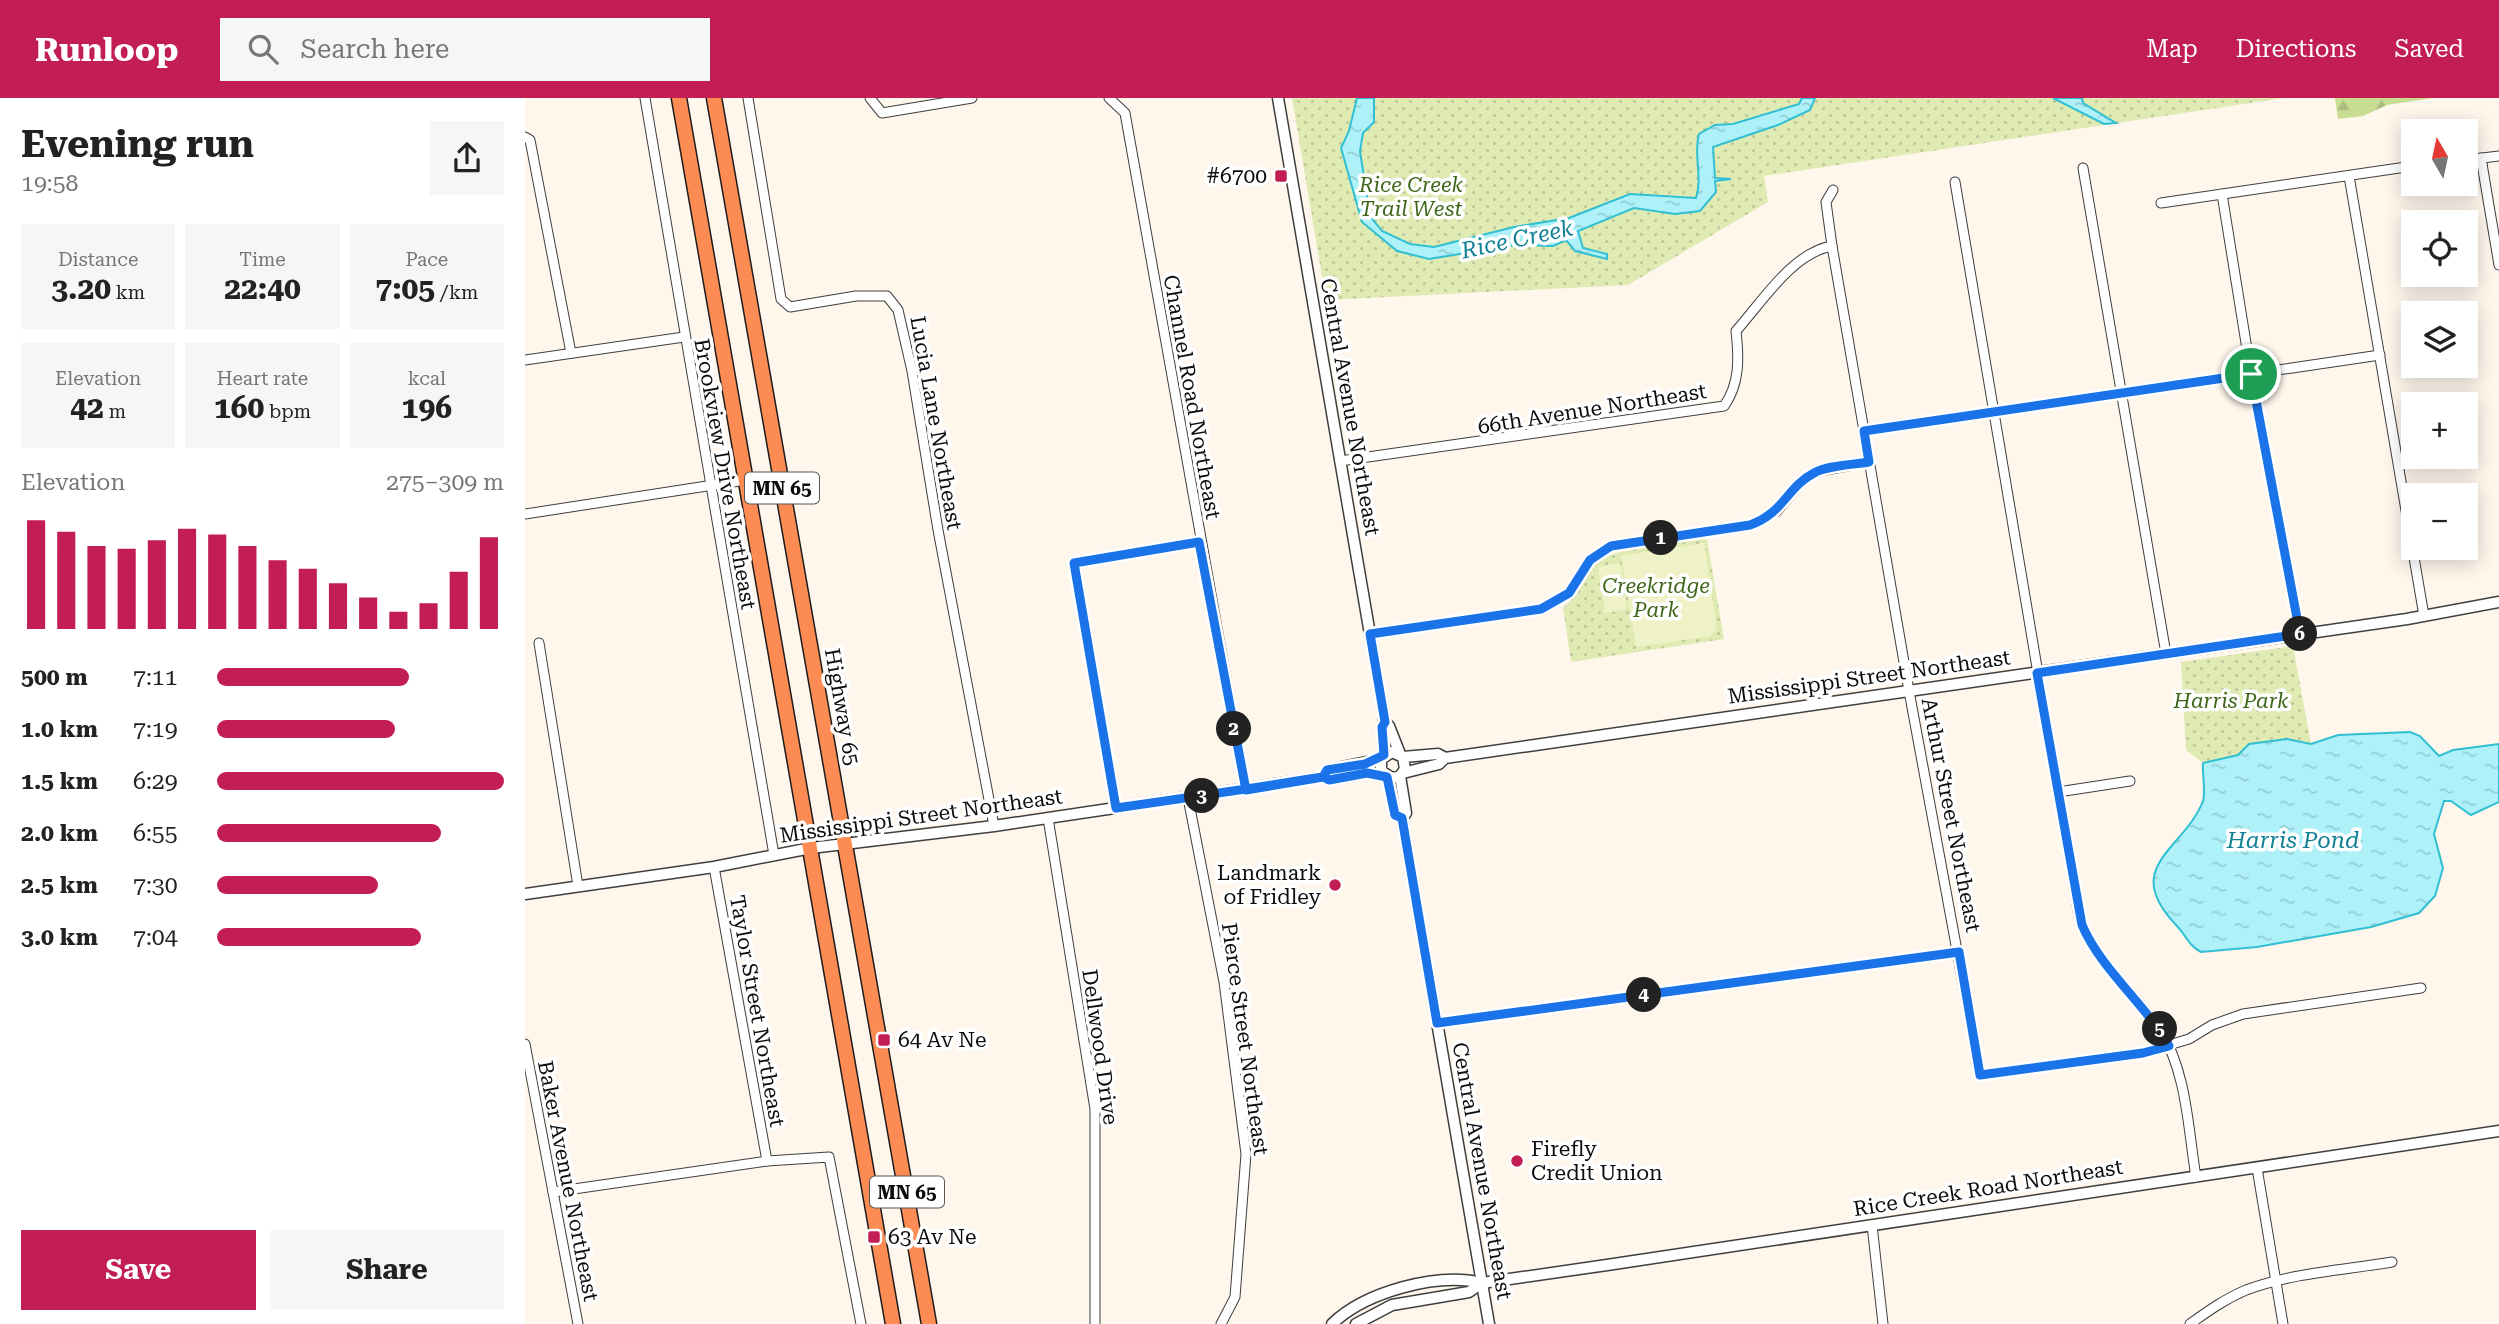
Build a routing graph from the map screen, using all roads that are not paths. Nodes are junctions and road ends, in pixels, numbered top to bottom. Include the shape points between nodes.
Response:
1 (645, 98) edge
2 (679, 98) edge
3 (714, 98) edge
4 (748, 98) edge
5 (870, 98) edge
6 (972, 98) edge
7 (1109, 98) edge
8 (1278, 98) edge
9 (525, 136) edge
10 (2499, 156) edge
11 (2478, 158) edge
12 (2481, 158) junction
13 (2083, 168) dead end
14 (2401, 168) edge
15 (2349, 176) junction
16 (1955, 183) dead end
17 (1833, 190) dead end
18 (2222, 194) junction
19 (2161, 203) dead end
20 (1832, 246) junction
21 (2499, 265) edge
22 (684, 337) junction
23 (571, 353) junction
24 (2380, 355) junction
25 (525, 360) edge
26 (2251, 374) junction
27 (2122, 392) junction
28 (1993, 412) junction
29 (1864, 431) junction
30 (1340, 461) junction
31 (1869, 462) junction
32 (746, 480) junction
33 (709, 485) junction
34 (525, 514) edge
35 (1199, 542) junction
36 (2499, 602) edge
37 (2424, 616) junction
38 (1370, 634) junction
39 (2300, 634) junction
40 (539, 643) dead end
41 (2166, 654) junction
42 (2037, 673) junction
43 (1909, 691) junction
44 (1385, 722) junction
45 (1402, 756) junction
46 (1383, 757) junction
47 (1444, 758) junction
48 (1402, 775) junction
49 (1386, 776) junction
50 (1323, 777) junction
51 (2130, 781) dead end
52 (1246, 790) junction
53 (2058, 792) junction
54 (1188, 798) junction
55 (1116, 808) junction
56 (1048, 818) junction
57 (1402, 818) junction
58 (994, 826) junction
59 (846, 845) junction
60 (811, 848) junction
61 (774, 855) junction
62 (714, 867) junction
63 (578, 886) junction
64 (525, 894) edge
65 (1959, 952) junction
66 (2421, 988) dead end
67 (1437, 1023) junction
68 (525, 1044) edge
69 (2169, 1046) junction
70 (2499, 1131) edge
71 (767, 1161) junction
72 (2257, 1168) junction
73 (2196, 1177) junction
74 (553, 1192) junction
75 (1872, 1225) junction
76 (2392, 1262) dead end
77 (2274, 1282) junction
78 (1482, 1283) junction
79 (577, 1324) edge
80 (861, 1324) edge
81 (893, 1324) edge
82 (929, 1324) edge
83 (1095, 1324) edge
84 (1221, 1324) edge
85 (1332, 1324) edge
86 (1356, 1324) edge
87 (1489, 1324) edge
88 (1883, 1324) edge
89 (2190, 1324) edge
90 (2283, 1324) edge

1 - 22 street, Brookview Drive Northeast
2 - 32 highway, MN 65
3 - 59 highway, Highway 65 / MN 65
4 - 58 street, Lucia Lane Northeast via 781,299 790,307 887,296 898,310
5 - 6 street via 882,113
7 - 35 street, Channel Road Northeast via 1125,113
8 - 30 street, Central Avenue Northeast
9 - 23 street via 530,140
10 - 12 street
11 - 12 street
12 - 21 street
13 - 27 street
14 - 15 street
15 - 18 street
15 - 24 street
16 - 28 street
17 - 20 street, Arthur Street Northeast via 1826,202
18 - 19 street
18 - 26 street
20 - 29 street, Arthur Street Northeast
20 - 30 street, 66th Avenue Northeast via 1801,261 1736,331 1739,357 1734,392 1724,406
22 - 23 street
22 - 33 street, Brookview Drive Northeast
23 - 25 street
24 - 26 street
24 - 37 street
26 - 27 street
26 - 39 street
27 - 28 street
27 - 41 street
28 - 29 street
28 - 42 street
29 - 31 street, Arthur Street Northeast
30 - 38 street, Central Avenue Northeast
31 - 38 street via 1815,472 1777,511 1750,525 1611,546 1590,560 1569,593 1541,609
31 - 43 street, Arthur Street Northeast
32 - 33 street
32 - 60 highway, MN 65
33 - 34 street
33 - 61 street, Brookview Drive Northeast
35 - 52 street, Channel Road Northeast
35 - 55 street via 1074,563
36 - 37 street, Mississippi Street Northeast
37 - 39 street, Mississippi Street Northeast
38 - 44 street, Central Avenue Northeast
39 - 41 street, Mississippi Street Northeast
40 - 63 street
41 - 42 street, Mississippi Street Northeast
42 - 43 street, Mississippi Street Northeast
42 - 53 street
43 - 47 street, Mississippi Street Northeast
43 - 65 street, Arthur Street Northeast
44 - 45 street, Central Avenue Northeast
44 - 46 street, Central Avenue Northeast
45 - 46 street via 1392,752
45 - 47 street, Mississippi Street Northeast via 1438,754
45 - 48 street via 1406,765
46 - 49 street via 1380,767
46 - 50 street, Mississippi Street Northeast via 1327,770
47 - 48 street, Mississippi Street Northeast via 1439,764
48 - 49 street
48 - 57 street, Central Avenue Northeast via 1406,813
49 - 50 street, Mississippi Street Northeast
49 - 57 street, Central Avenue Northeast via 1395,815
50 - 52 street, Mississippi Street Northeast
51 - 53 street
52 - 54 street, Mississippi Street Northeast
53 - 69 street via 2082,925
54 - 55 street, Mississippi Street Northeast
54 - 84 street, Pierce Street Northeast via 1223,982 1245,1154 1235,1297
55 - 56 street, Mississippi Street Northeast
56 - 58 street, Mississippi Street Northeast
56 - 83 street, Dellwood Drive via 1095,1109
57 - 67 street, Central Avenue Northeast
58 - 59 street, Mississippi Street Northeast
59 - 60 street, Mississippi Street Northeast
59 - 82 highway, Highway 65 / MN 65
60 - 61 street, Mississippi Street Northeast
60 - 81 highway, MN 65
61 - 62 street, Mississippi Street Northeast
62 - 63 street, Mississippi Street Northeast
62 - 71 street, Taylor Street Northeast
63 - 64 street, Mississippi Street Northeast
65 - 67 street
65 - 69 street, Arthur Street Northeast via 1980,1075
66 - 69 street via 2243,1014
67 - 78 street, Central Avenue Northeast
68 - 74 street, Baker Avenue Northeast
69 - 73 street via 2180,1078
70 - 72 street, Rice Creek Road Northeast
71 - 74 street
71 - 80 street via 829,1157
72 - 73 street, Rice Creek Road Northeast
72 - 77 street
73 - 75 street, Rice Creek Road Northeast
74 - 79 street, Baker Avenue Northeast
75 - 78 street, Rice Creek Road Northeast
75 - 88 street
76 - 77 street
77 - 89 street via 2217,1305
77 - 90 street
78 - 85 street, Rice Creek Road Northeast via 1467,1279 1393,1290 1359,1304
78 - 86 street, Rice Creek Road Northeast via 1469,1292 1392,1306
78 - 87 street, Central Avenue Northeast

